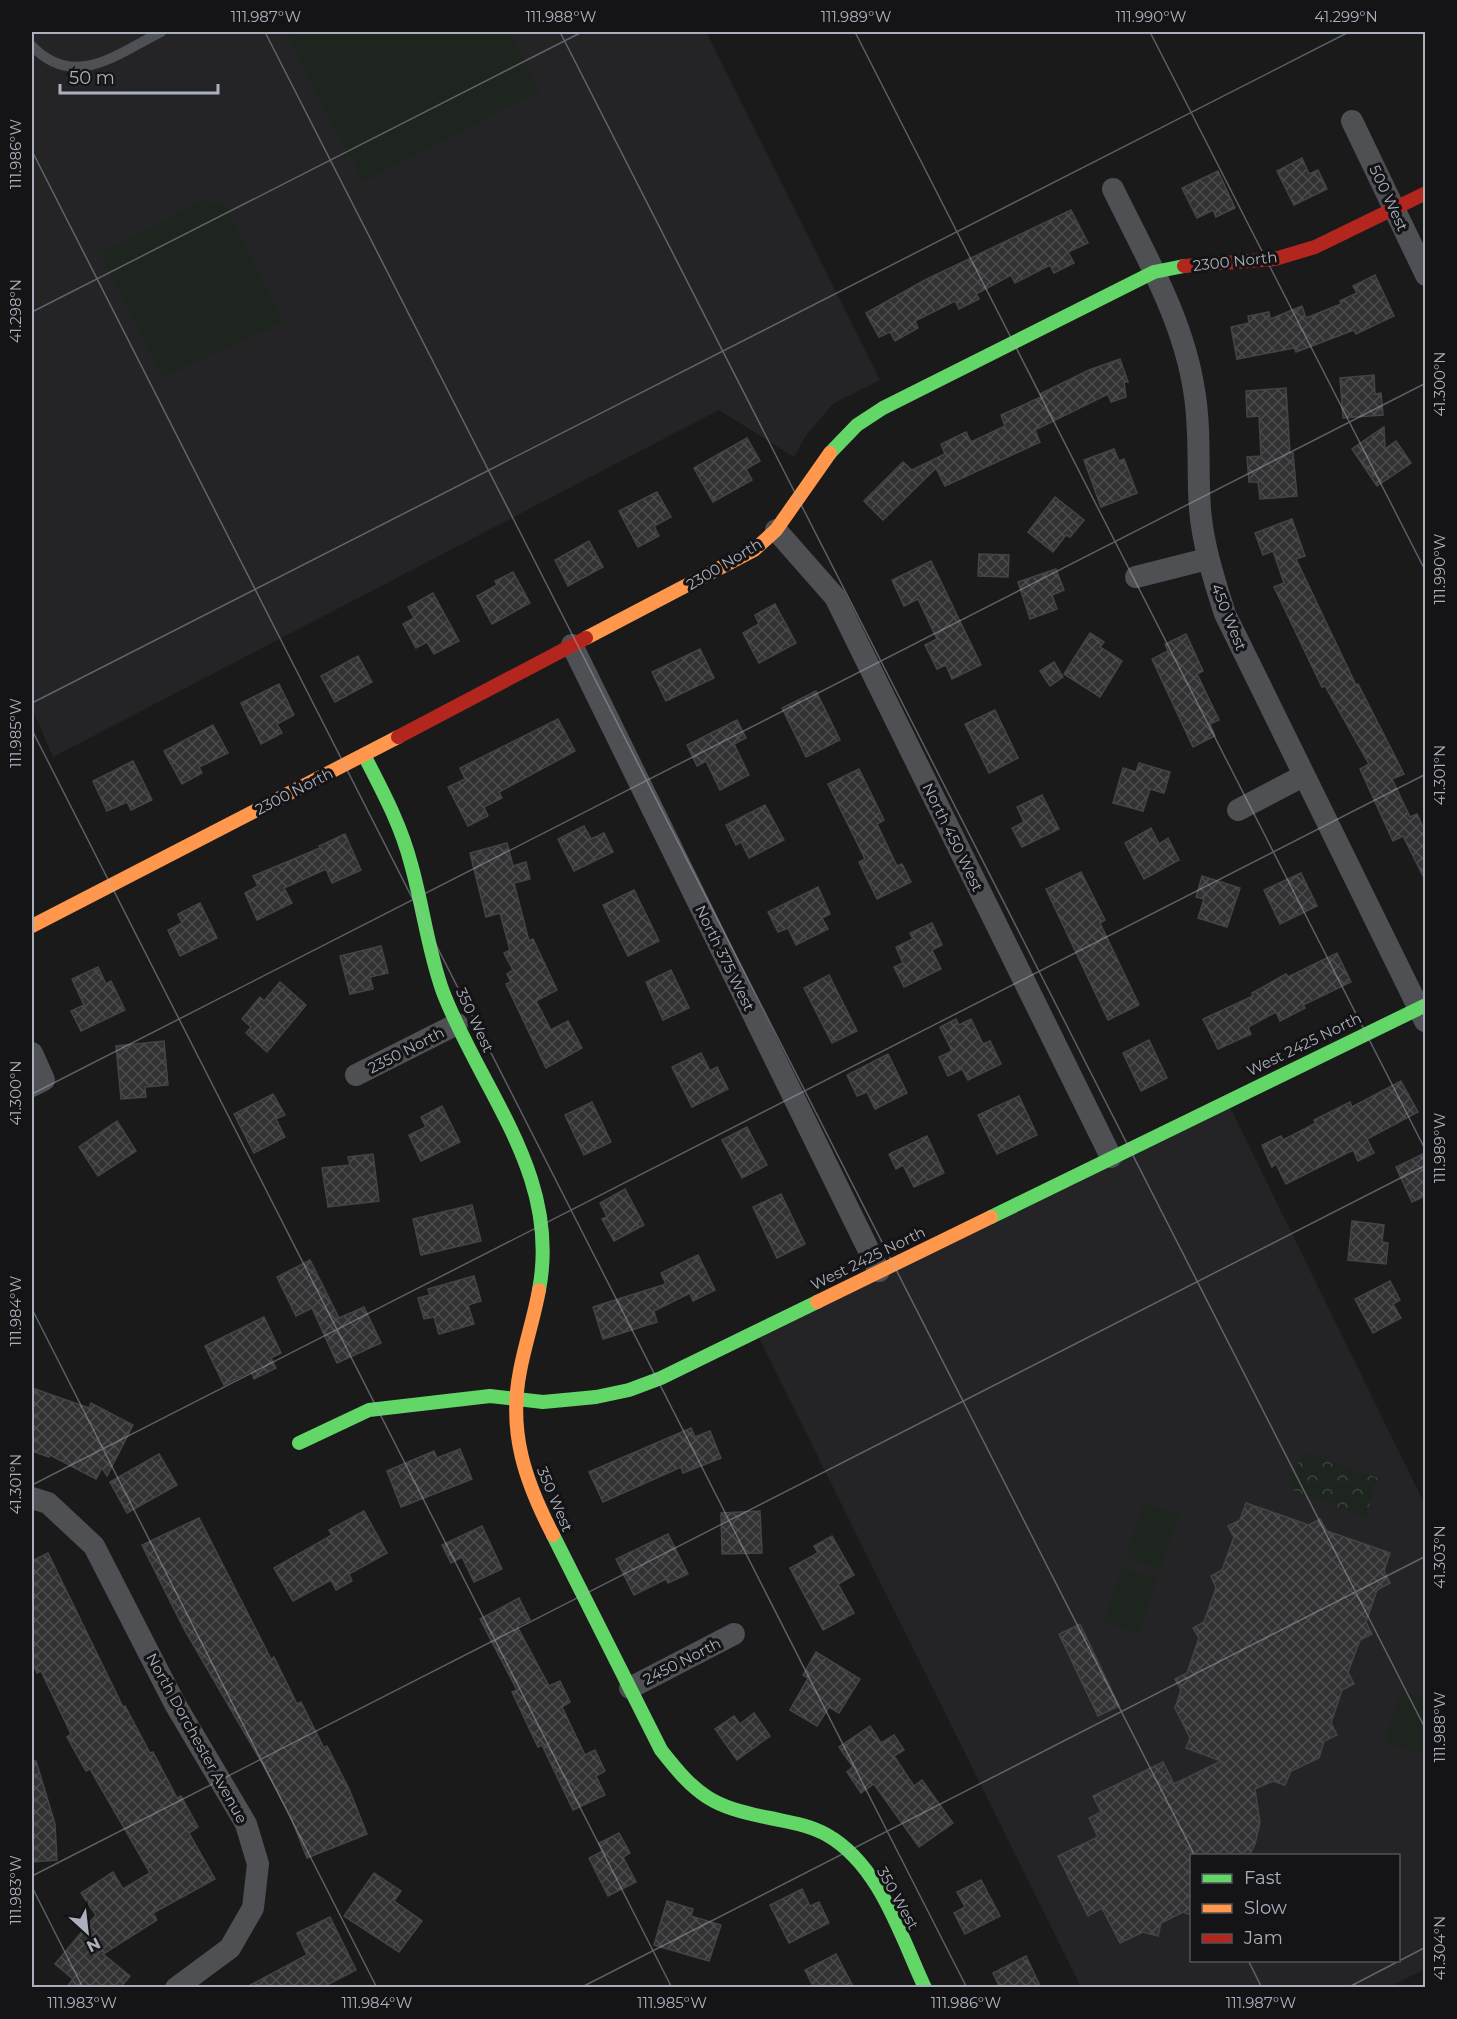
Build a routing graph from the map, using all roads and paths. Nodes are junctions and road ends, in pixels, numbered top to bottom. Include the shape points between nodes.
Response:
1 (161, 32) edge
2 (32, 46) edge
3 (1352, 122) dead end
4 (1113, 189) dead end
5 (1425, 193) edge
6 (1394, 208) junction
7 (1154, 272) junction
8 (1425, 275) edge
9 (776, 530) junction
10 (1207, 559) junction
11 (1136, 577) dead end
12 (572, 645) junction
13 (364, 755) junction
14 (1303, 776) junction
15 (1238, 810) dead end
16 (32, 926) edge
17 (1423, 1012) edge
18 (457, 1024) junction
19 (32, 1053) edge
20 (356, 1076) dead end
21 (38, 1083) edge
22 (1111, 1157) junction
23 (879, 1271) junction
24 (516, 1399) junction
25 (298, 1443) dead end
26 (32, 1498) edge
27 (734, 1634) dead end
28 (630, 1688) junction
29 (176, 1988) edge
30 (925, 1988) edge

1 - 2 lane via 91,66 68,67 45,60
3 - 6 street, 500 West
4 - 7 street, 450 West
5 - 6 street, 2300 North
6 - 7 street, 2300 North via 1315,247 1275,259 1197,263
6 - 8 street, 500 West
7 - 9 street, 2300 North via 866,419 835,446
7 - 10 street, 450 West via 1183,345 1195,391 1200,510
9 - 12 street, 2300 North via 728,566
9 - 22 street, North 450 West via 835,597
10 - 11 street
10 - 14 street, 450 West via 1226,614
12 - 13 street, 2300 North
12 - 23 street, North 375 West
13 - 16 street, 2300 North
13 - 18 street, 350 West via 407,848 432,952
14 - 15 street
14 - 17 street, 450 West
17 - 22 street, West 2425 North
18 - 20 street, 2350 North
18 - 24 street, 350 West via 522,1153 540,1201 545,1261
19 - 21 street
22 - 23 street, West 2425 North
23 - 24 street, West 2425 North via 629,1390 543,1402
24 - 25 street, West 2425 North via 490,1396 369,1410
24 - 28 street, 350 West via 514,1421 532,1494
26 - 29 street, North Dorchester Avenue via 48,1503 94,1546 175,1704 246,1824 258,1864 253,1908 230,1948
27 - 28 street, 2450 North
28 - 30 street, 350 West via 661,1750 686,1782 716,1804 787,1821 828,1836 856,1860 878,1890

